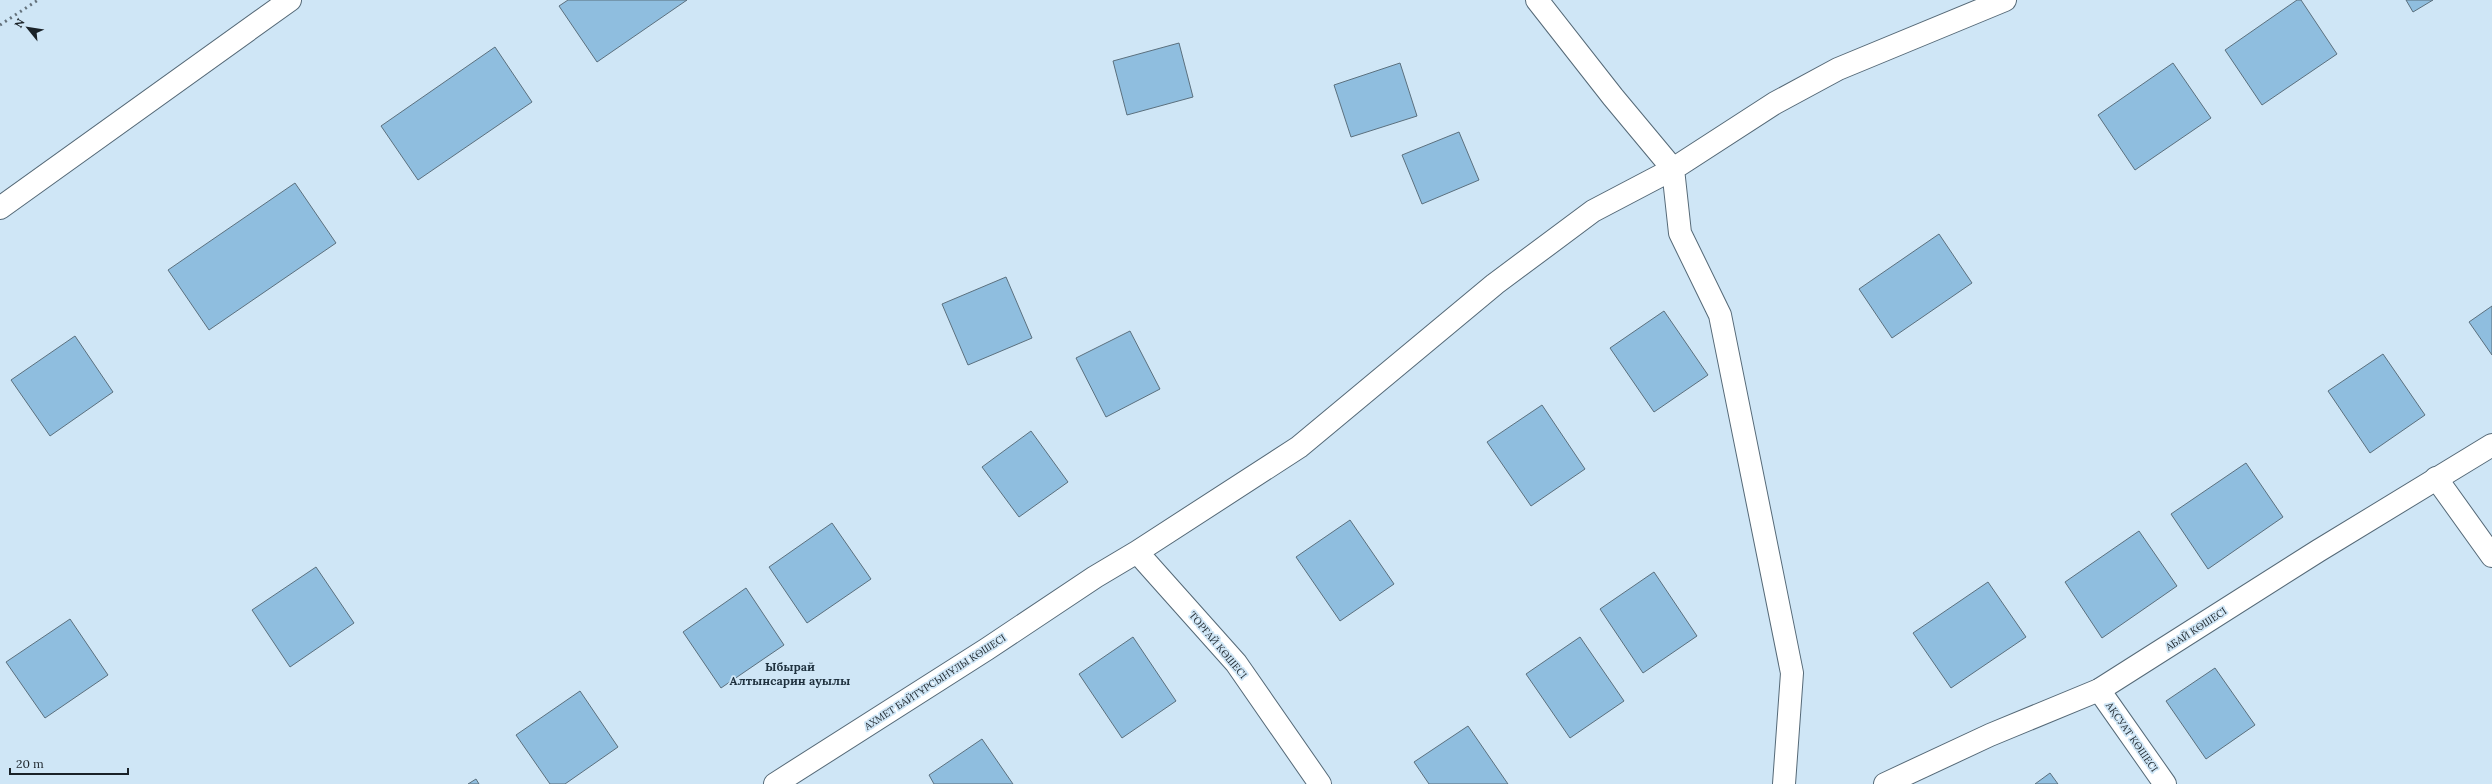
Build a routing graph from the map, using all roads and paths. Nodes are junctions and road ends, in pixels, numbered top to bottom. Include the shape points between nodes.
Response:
1 (290, 0) edge
2 (1538, 0) edge
3 (2005, 0) edge
4 (1673, 169) junction
5 (0, 208) edge
6 (2492, 445) edge
7 (2436, 478) junction
8 (1137, 552) junction
9 (2492, 556) edge
10 (2099, 690) junction
11 (774, 784) edge
12 (1320, 784) edge
13 (1784, 784) edge
14 (1885, 784) edge
15 (2165, 784) edge

1 - 5 street
2 - 4 street
3 - 4 street via 1838,69 1775,103
4 - 8 street via 1593,211 1495,284 1299,447
4 - 13 street via 1680,233 1720,315 1792,673
6 - 7 street, АБАЙ КӨШЕСІ
7 - 9 street
7 - 10 street, АБАЙ КӨШЕСІ
8 - 11 street, АХМЕТ БАЙТҰРСЫНҰЛЫ КӨШЕСІ
8 - 12 street, ТОРҒАЙ КӨШЕСІ via 1236,663
10 - 14 street, АБАЙ КӨШЕСІ via 1990,734
10 - 15 street, АҚСУАТ КӨШЕСІ

